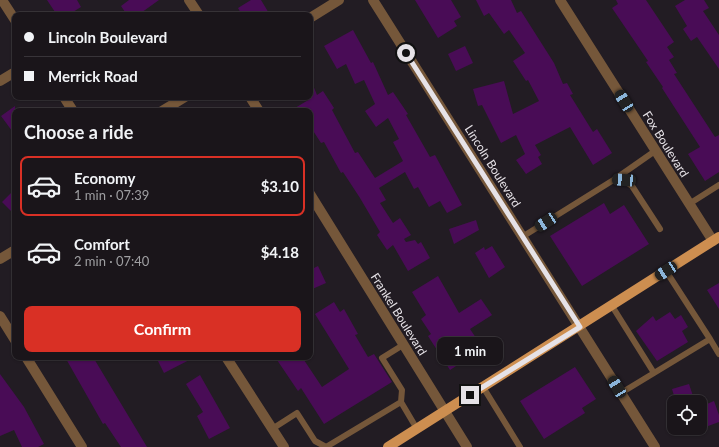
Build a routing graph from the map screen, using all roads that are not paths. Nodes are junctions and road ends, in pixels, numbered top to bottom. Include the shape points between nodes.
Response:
1 (2, 0) edge
2 (189, 0) edge
3 (339, 0) edge
4 (373, 0) edge
5 (560, 0) edge
6 (197, 12) edge
7 (12, 15) edge
8 (313, 16) edge
9 (12, 74) edge
10 (0, 81) edge
11 (180, 100) edge
12 (167, 108) edge
13 (655, 151) junction
14 (615, 179) junction
15 (719, 185) edge
16 (313, 199) edge
17 (689, 204) junction
18 (660, 228) dead end
19 (522, 237) junction
20 (716, 239) edge
21 (12, 252) edge
22 (0, 260) edge
23 (666, 271) junction
24 (612, 306) junction
25 (0, 316) edge
26 (580, 327) junction
27 (12, 335) edge
28 (710, 339) junction
29 (403, 345) junction
30 (719, 354) edge
31 (28, 360) edge
32 (228, 360) edge
33 (654, 373) junction
34 (484, 387) junction
35 (621, 393) junction
36 (401, 402) junction
37 (444, 411) junction
38 (272, 429) junction
39 (417, 429) junction
40 (82, 447) edge
41 (284, 447) edge
42 (326, 447) edge
43 (388, 447) edge
44 (467, 447) edge
45 (520, 447) edge
46 (655, 447) edge

1 - 7 street
2 - 6 street
3 - 8 street
4 - 19 street, Lincoln Boulevard
5 - 13 street, Fox Boulevard
9 - 10 street
11 - 12 street
13 - 14 lane
13 - 17 street, Fox Boulevard
14 - 18 lane via 624,180 632,186
14 - 19 lane
15 - 17 lane
16 - 29 street, Frankel Boulevard
17 - 20 street, Fox Boulevard
19 - 26 street, Lincoln Boulevard
20 - 23 main road
21 - 22 street
23 - 24 main road
23 - 28 lane
24 - 26 main road
24 - 33 lane
25 - 27 street
26 - 34 main road
26 - 35 street, Lincoln Boulevard
28 - 30 lane
28 - 33 lane
29 - 36 lane via 382,358 402,390
29 - 37 street, Frankel Boulevard
31 - 40 street
32 - 38 street
33 - 35 lane
34 - 37 main road
34 - 45 lane
35 - 46 street, Lincoln Boulevard
36 - 39 lane
36 - 42 lane
37 - 39 main road
37 - 44 street, Frankel Boulevard
38 - 41 street
38 - 42 lane via 297,413 315,441
39 - 43 main road

